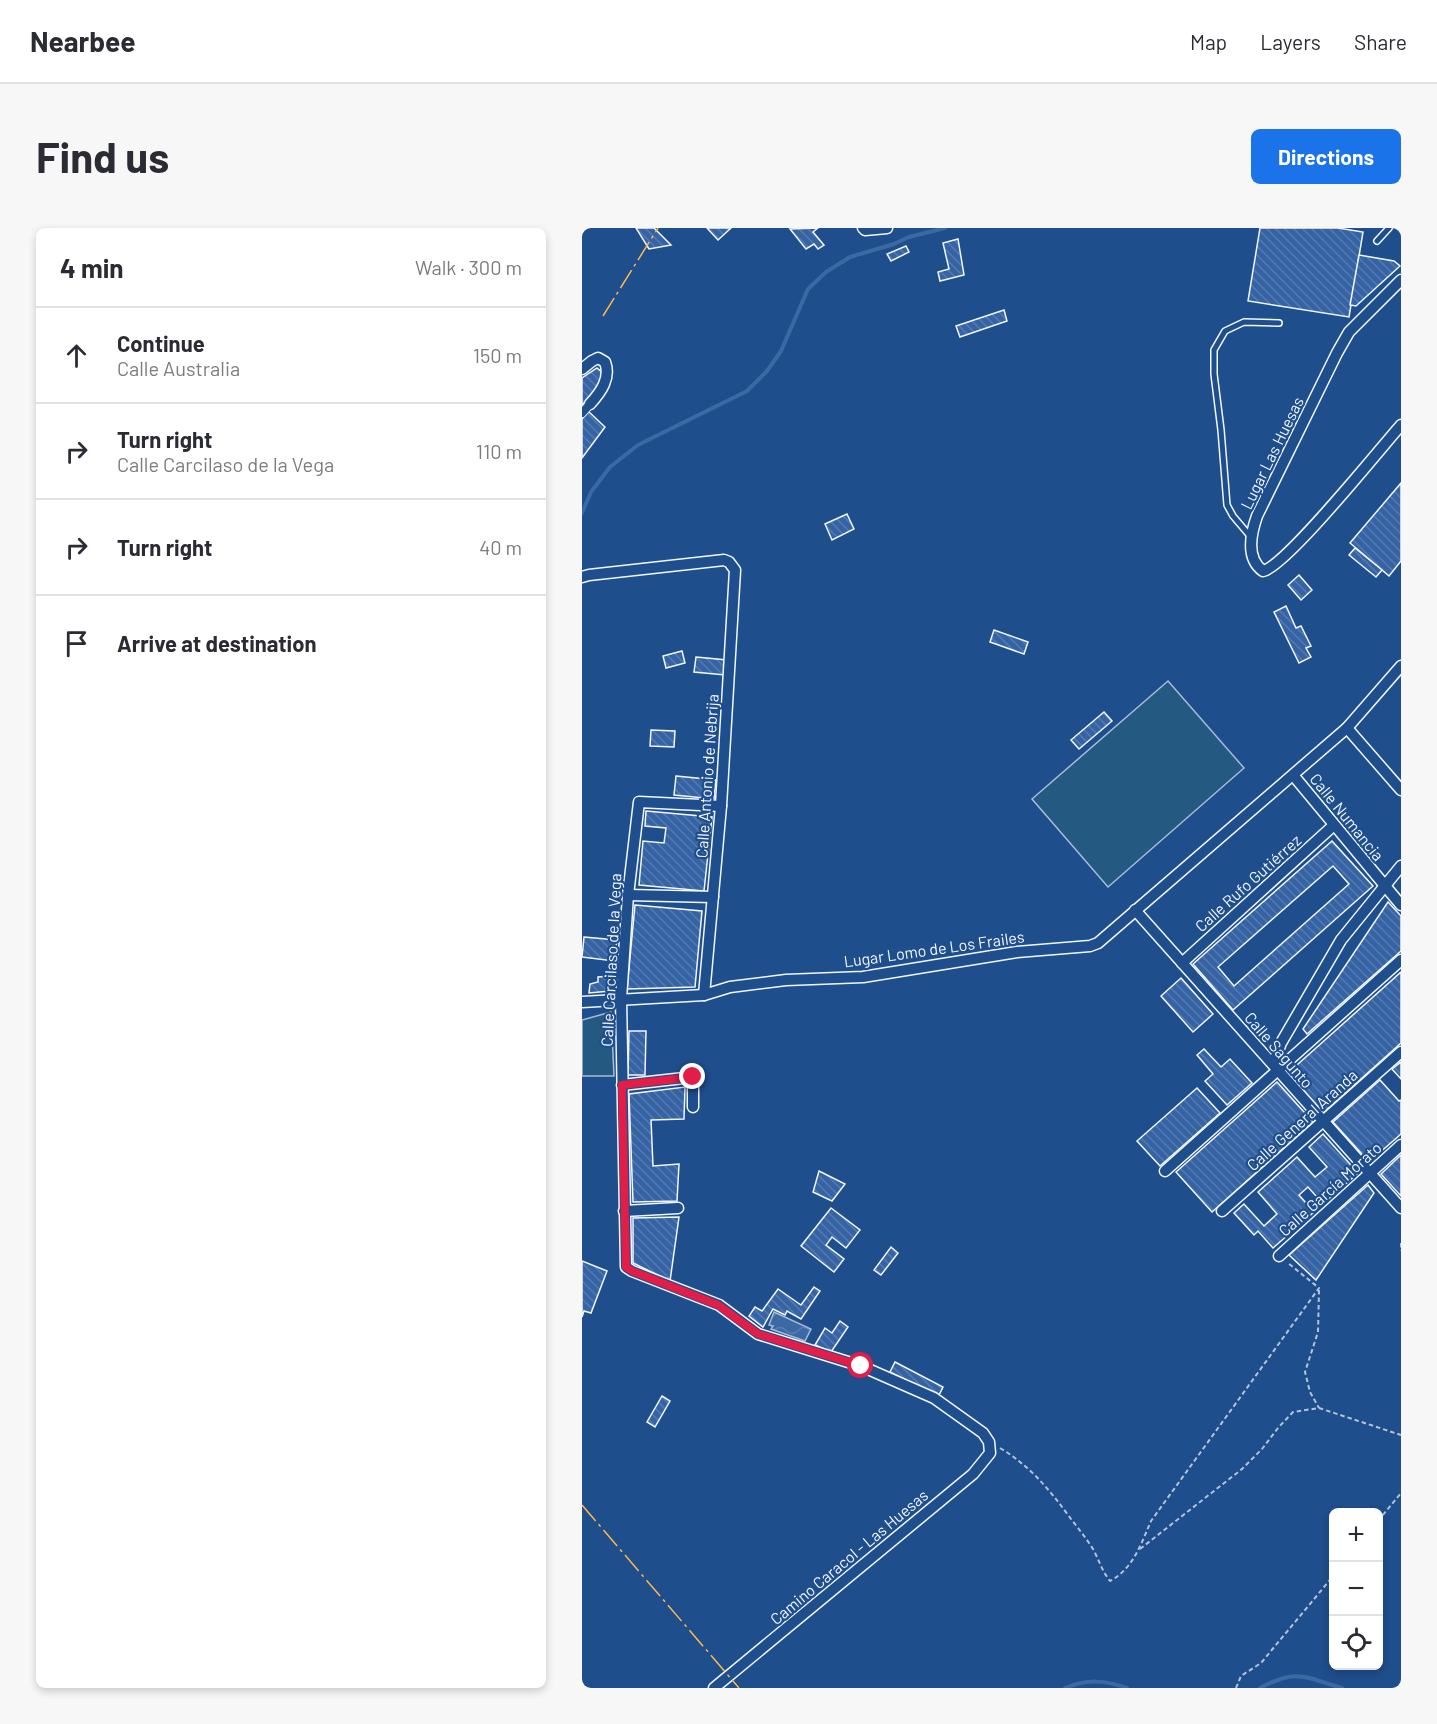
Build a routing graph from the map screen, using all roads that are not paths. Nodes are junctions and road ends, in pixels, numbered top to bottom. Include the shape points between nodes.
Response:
1 (863, 228) edge
2 (887, 228) edge
3 (1389, 228) edge
4 (1377, 241) dead end
5 (1401, 280) edge
6 (1278, 323) dead end
7 (582, 369) edge
8 (590, 404) joint
9 (582, 413) edge
10 (1401, 425) edge
11 (1250, 536) junction
12 (582, 577) edge
13 (1401, 666) edge
14 (1347, 728) junction
15 (1293, 775) junction
16 (1401, 790) edge
17 (721, 806) junction
18 (1334, 825) junction
19 (1401, 866) edge
20 (1384, 886) junction
21 (628, 895) junction
22 (713, 897) junction
23 (1401, 905) edge
24 (1135, 910) junction
25 (1401, 960) edge
26 (1182, 963) junction
27 (704, 995) junction
28 (621, 999) junction
29 (582, 1002) edge
30 (1291, 1028) junction
31 (1281, 1043) junction
32 (1256, 1046) junction
33 (1303, 1047) junction
34 (1401, 1052) edge
35 (1278, 1070) junction
36 (622, 1085) junction
37 (693, 1107) dead end
38 (1322, 1122) junction
39 (1401, 1145) edge
40 (1165, 1171) dead end
41 (1369, 1173) junction
42 (678, 1208) dead end
43 (1401, 1208) edge
44 (624, 1211) junction
45 (1222, 1211) dead end
46 (1279, 1256) road end
47 (989, 1442) joint
48 (714, 1688) edge

1 - 2 street
3 - 4 lane
5 - 11 street, Lugar Las Huesas via 1349,332 1337,352
6 - 11 lane via 1244,322 1225,331 1214,350 1227,506
7 - 8 street via 598,358 608,369 599,394
8 - 9 street
10 - 11 street, Lugar Las Huesas via 1292,550 1270,569 1263,571 1258,567
12 - 17 street, Calle Antonio de Nebrija via 724,560 735,570
13 - 14 street
14 - 15 street
14 - 16 street
15 - 18 street, Calle Numancia
15 - 24 street
17 - 21 street, Calle Carcilaso de la Vega via 639,802
17 - 22 street, Calle Antonio de Nebrija
18 - 20 street, Calle Numancia
18 - 26 street, Calle Rufo Gutiérrez
19 - 20 street
20 - 23 street, Calle Numancia
20 - 30 street via 1341,940
21 - 22 street
21 - 28 street, Calle Carcilaso de la Vega
22 - 27 street, Calle Antonio de Nebrija
24 - 26 street, Calle Sagunto
24 - 27 street, Lugar Lomo de Los Frailes via 1090,946 1017,952 863,976 741,985
25 - 33 street
26 - 32 street, Calle Sagunto
27 - 28 street, Lugar Lomo de Los Frailes
28 - 29 street, Lugar Lomo de Los Frailes
28 - 36 street, Calle Carcilaso de la Vega
30 - 31 street
30 - 33 street via 1294,1043
31 - 32 street
31 - 35 street via 1276,1056
32 - 35 street, Calle Sagunto
33 - 35 street
34 - 38 street, Calle General Aranda
35 - 38 street, Calle Sagunto
35 - 40 street
36 - 37 street via 693,1077
36 - 44 street, Calle Carcilaso de la Vega
38 - 41 street, Calle Sagunto
38 - 45 street, Calle General Aranda
39 - 41 street, Calle García Morato
41 - 43 street, Calle Sagunto
41 - 46 street, Calle García Morato
42 - 44 street
44 - 47 street, Calle Carcilaso de la Vega via 624,1263 629,1270 718,1305 758,1334 861,1366 934,1398 983,1433
47 - 48 street, Camino Caracol - Las Huesas via 990,1453 973,1474

